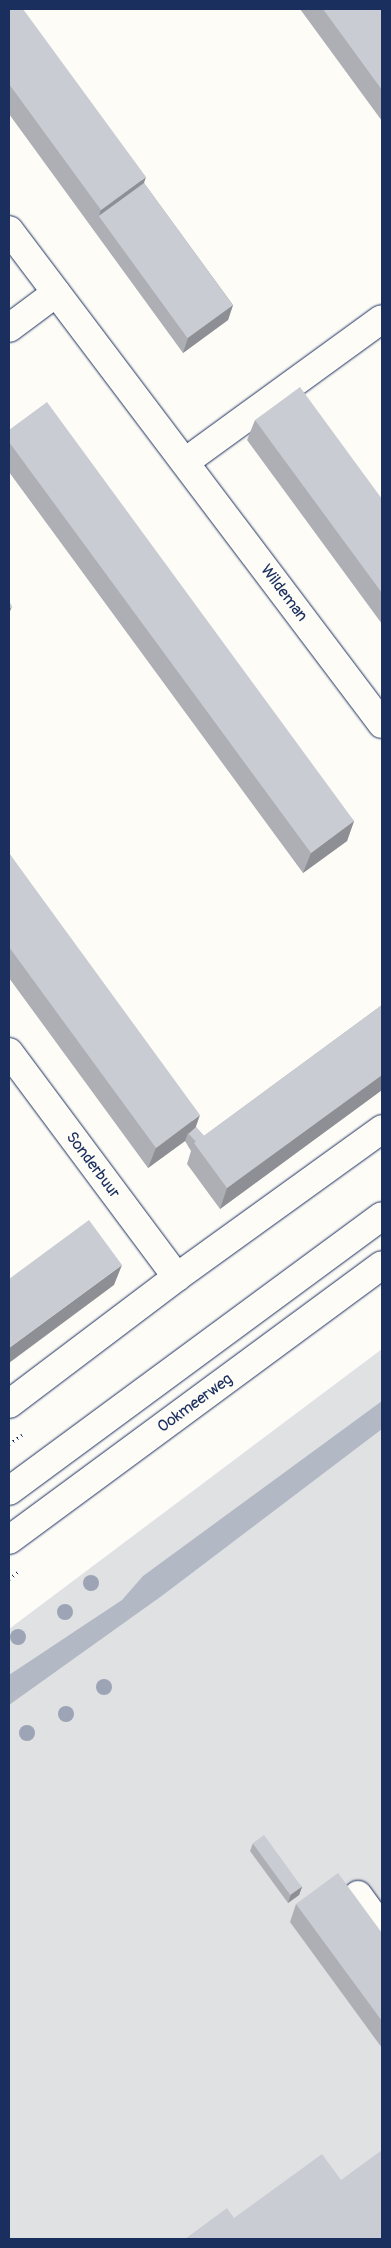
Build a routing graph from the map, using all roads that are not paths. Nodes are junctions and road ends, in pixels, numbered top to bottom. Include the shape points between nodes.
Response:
1 (9, 230) edge
2 (56, 294) junction
3 (382, 318) edge
4 (9, 328) edge
5 (185, 462) junction
6 (382, 724) edge
7 (9, 1052) edge
8 (382, 1129) edge
9 (382, 1216) edge
10 (382, 1265) edge
11 (177, 1277) junction
12 (9, 1404) edge
13 (9, 1491) edge
14 (9, 1540) edge
15 (358, 1895) dead end
16 (382, 1928) edge

1 - 2 street, Wildeman
2 - 4 street
2 - 5 street, Wildeman
3 - 5 street
5 - 6 street, Wildeman
7 - 11 street, Sonderbuur
8 - 11 street
9 - 13 street
10 - 14 street, Ookmeerweg
11 - 12 street
15 - 16 street

